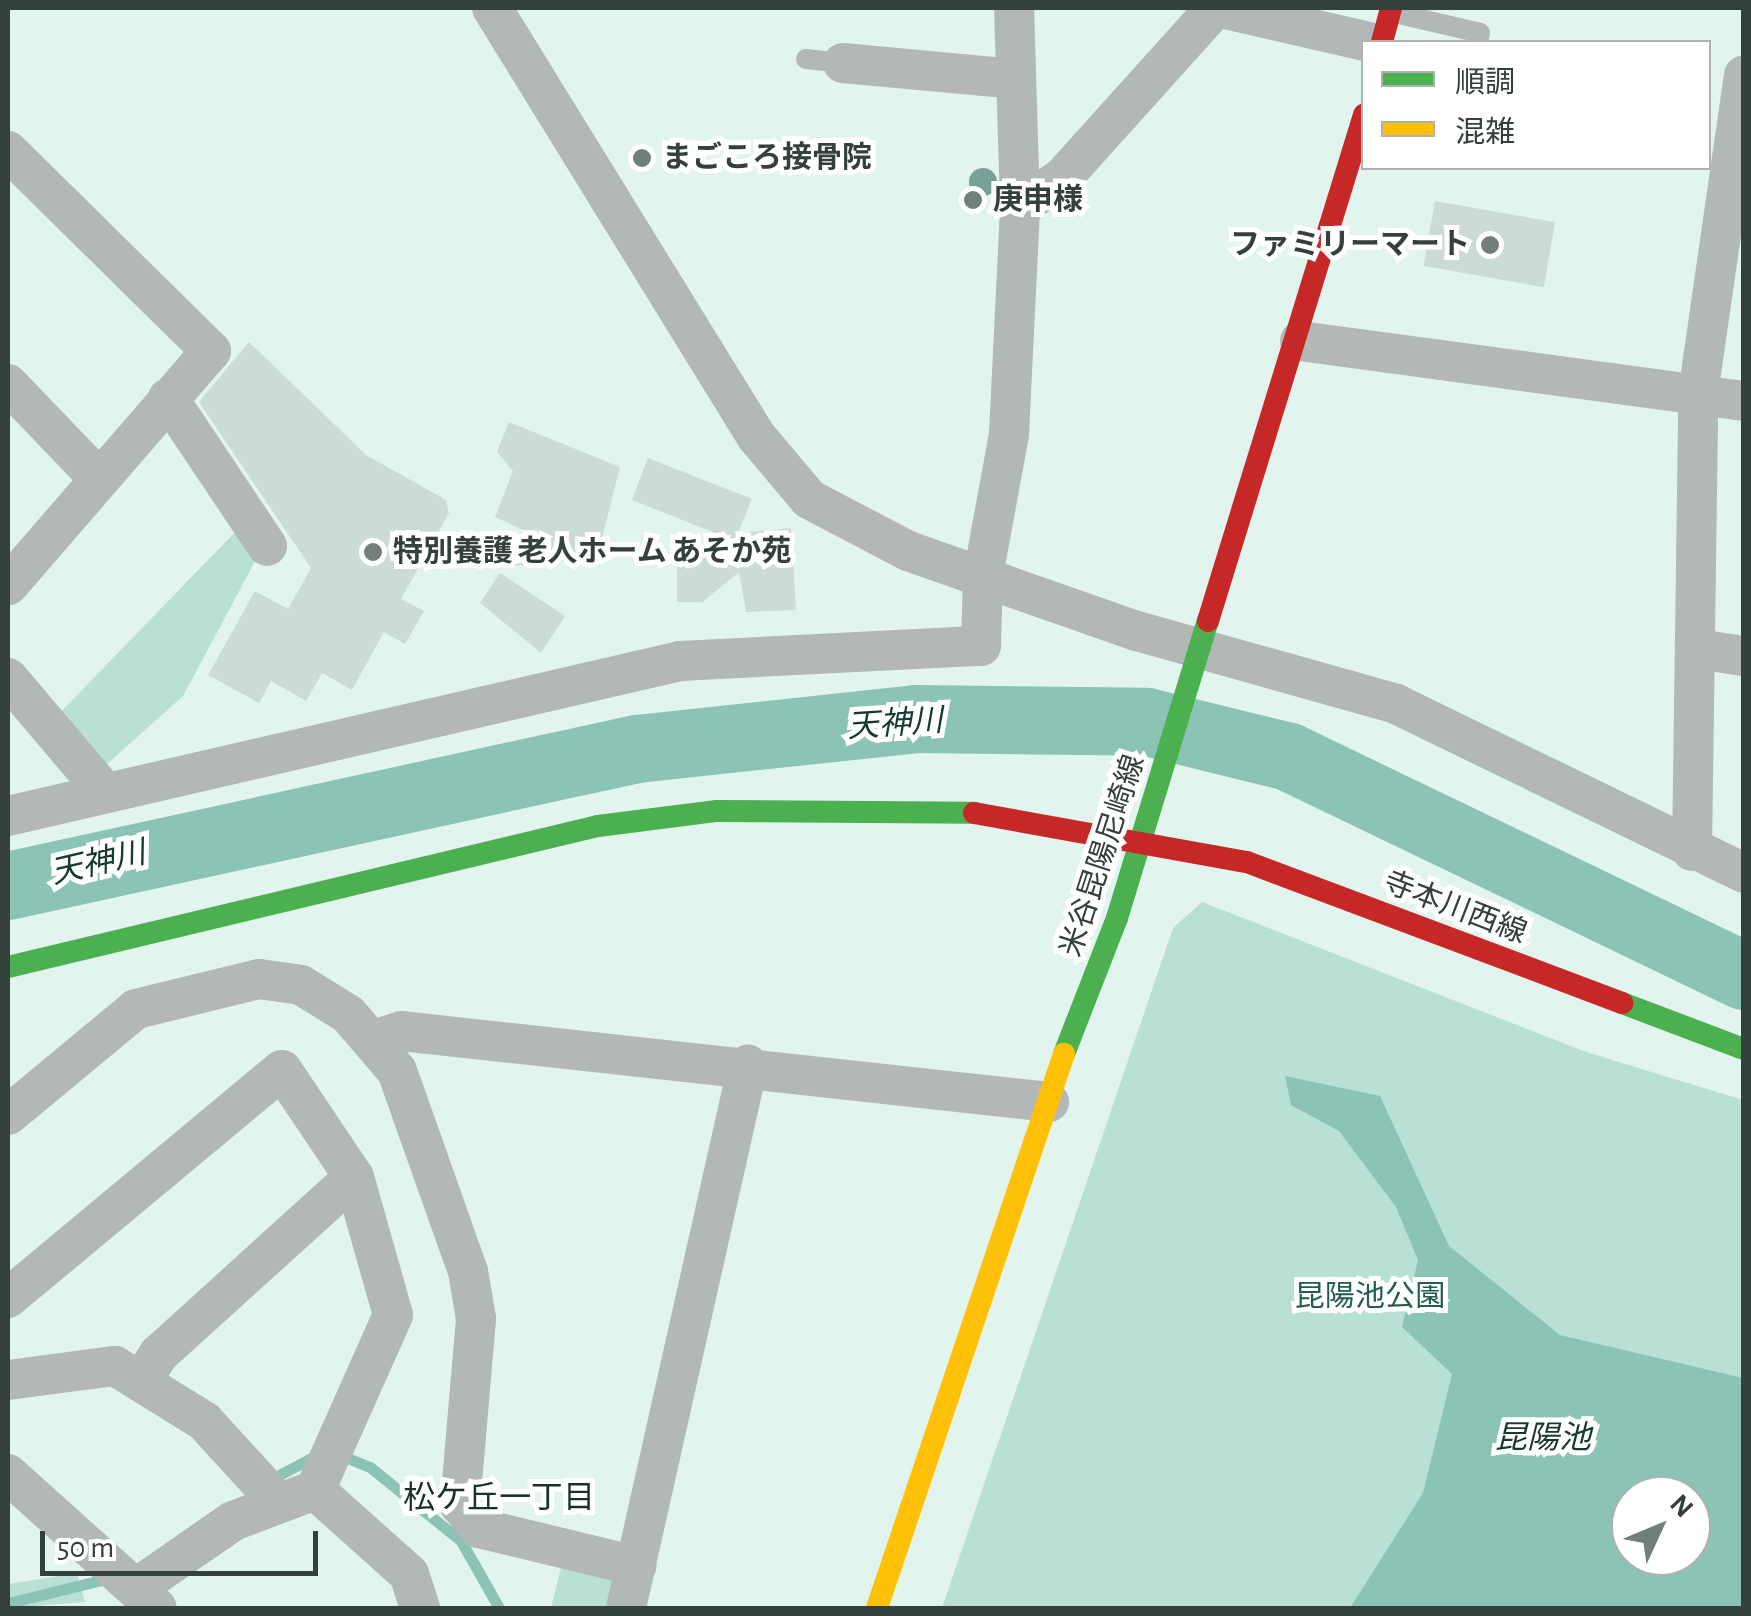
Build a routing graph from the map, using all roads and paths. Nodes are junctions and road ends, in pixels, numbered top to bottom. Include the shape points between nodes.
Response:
1 (492, 8) edge
2 (1014, 8) edge
3 (1218, 8) edge
4 (1383, 21) edge
5 (1479, 38) edge
6 (825, 61) dead end
7 (1744, 75) edge
8 (1014, 78) junction
9 (1361, 126) edge
10 (8, 151) edge
11 (1735, 200) edge
12 (1020, 207) junction
13 (1300, 341) junction
14 (8, 384) edge
15 (1698, 394) junction
16 (168, 398) junction
17 (1744, 402) edge
18 (100, 479) junction
19 (267, 546) dead end
20 (984, 576) junction
21 (8, 585) edge
22 (1697, 649) junction
23 (1744, 656) edge
24 (1196, 661) junction
25 (8, 678) edge
26 (104, 790) junction
27 (8, 816) edge
28 (1140, 844) junction
29 (1692, 851) junction
30 (1744, 873) edge
31 (8, 967) edge
32 (377, 1039) junction
33 (1744, 1049) edge
34 (748, 1066) junction
35 (1049, 1102) junction
36 (8, 1115) edge
37 (354, 1177) junction
38 (8, 1298) edge
39 (8, 1380) edge
40 (142, 1380) junction
41 (8, 1474) edge
42 (297, 1496) junction
43 (636, 1566) junction
44 (148, 1597) edge
45 (420, 1608) edge
46 (626, 1608) edge
47 (877, 1608) edge

1 - 20 street via 780,470 844,522
2 - 8 street
3 - 4 street
3 - 12 street via 1062,177
4 - 5 lane
6 - 8 street
7 - 11 street
8 - 12 street
9 - 13 main road, 米谷昆陽尼崎線
10 - 16 street via 212,352
11 - 15 street
12 - 20 street via 1010,434
13 - 15 street
13 - 24 main road, 米谷昆陽尼崎線
14 - 18 street
15 - 17 street
15 - 22 street
16 - 18 street
16 - 19 street
18 - 21 street
20 - 24 street
20 - 26 street via 982,646 680,661
22 - 23 street
22 - 29 street
24 - 28 main road, 米谷昆陽尼崎線
24 - 29 street via 1396,704
25 - 26 street
26 - 27 street
28 - 31 main road, 寺本川西線 via 938,810 658,817
28 - 33 main road, 寺本川西線 via 1247,862
28 - 35 main road, 米谷昆陽尼崎線
29 - 30 street
32 - 34 street via 401,1031
32 - 36 street via 301,986 259,979 136,1009
32 - 43 street via 422,1130 468,1271 476,1318 460,1505 479,1528
34 - 35 street
34 - 43 street
35 - 47 main road, 米谷昆陽尼崎線
37 - 38 street via 282,1070
37 - 40 street via 160,1354
37 - 42 street via 393,1315
39 - 40 street via 88,1364
40 - 42 street via 224,1435
41 - 44 street
42 - 44 street via 232,1521
42 - 45 street via 409,1574
43 - 46 street

